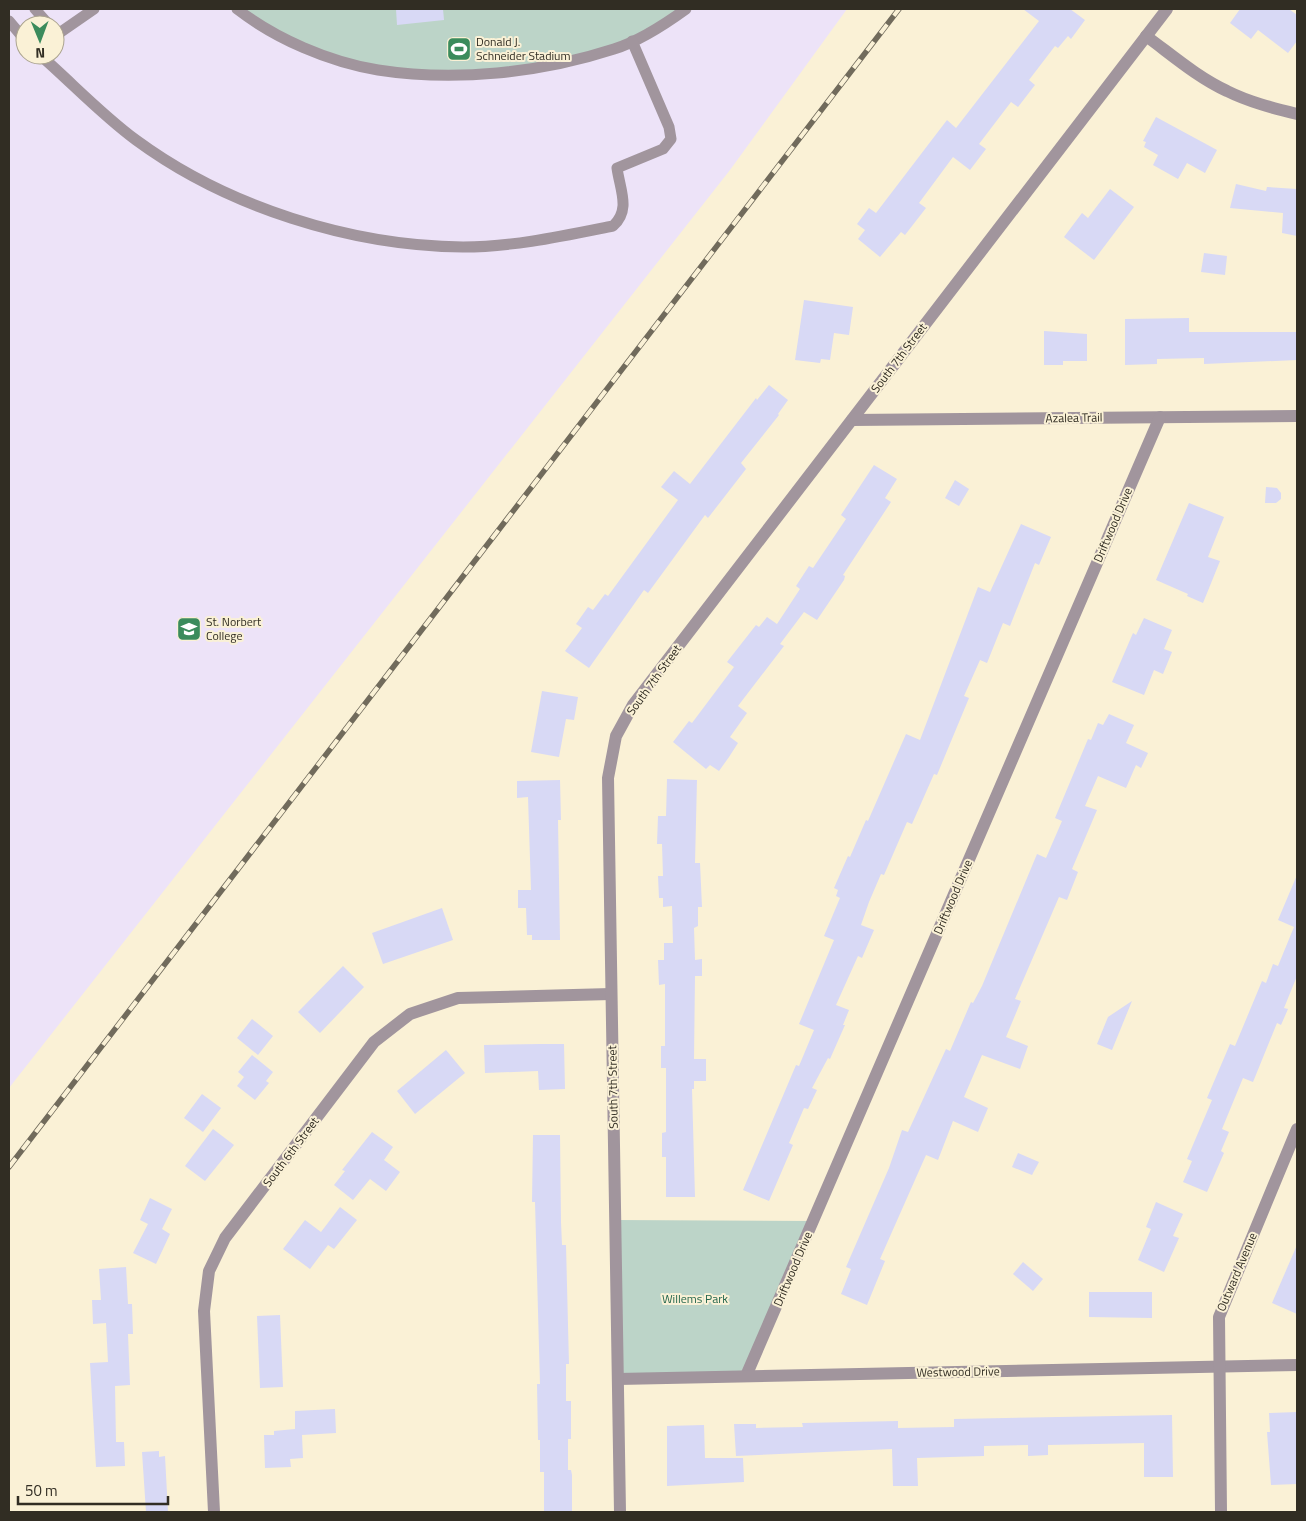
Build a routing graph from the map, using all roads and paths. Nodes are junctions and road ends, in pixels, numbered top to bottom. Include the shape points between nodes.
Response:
1 (94, 9) edge
2 (237, 9) edge
3 (686, 9) edge
4 (1167, 9) edge
5 (65, 29) edge
6 (1146, 36) junction
7 (632, 41) junction
8 (51, 65) edge
9 (1297, 114) edge
10 (1297, 416) edge
11 (1160, 417) junction
12 (852, 420) junction
13 (611, 994) junction
14 (1297, 1129) edge
15 (1297, 1365) edge
16 (1218, 1367) junction
17 (746, 1376) junction
18 (618, 1379) junction
19 (214, 1512) edge
20 (620, 1512) edge
21 (1221, 1512) edge

1 - 5 lane
2 - 7 lane via 255,22 308,48 378,70 482,74 555,64 614,49
3 - 7 lane via 660,28
4 - 6 street, South 7th Street
6 - 9 street via 1201,77 1226,91 1258,104
6 - 12 street, South 7th Street
7 - 8 lane via 670,127 671,139 663,149 616,168 624,208 621,219 612,226 532,242 464,247 407,244 355,236 251,204 193,175 136,140
10 - 11 street, Azalea Trail
11 - 12 street, Azalea Trail
11 - 17 street, Driftwood Drive
12 - 13 street, South 7th Street via 633,705 616,736 608,778
13 - 18 street, South 7th Street
13 - 19 street, South 6th Street via 458,998 410,1014 374,1042 225,1238 209,1271 204,1311
14 - 16 street, Outward Avenue via 1219,1316
15 - 16 street, Westwood Drive
16 - 17 street, Westwood Drive
16 - 21 street, Outward Avenue
17 - 18 street, Westwood Drive
18 - 20 street, South 7th Street

